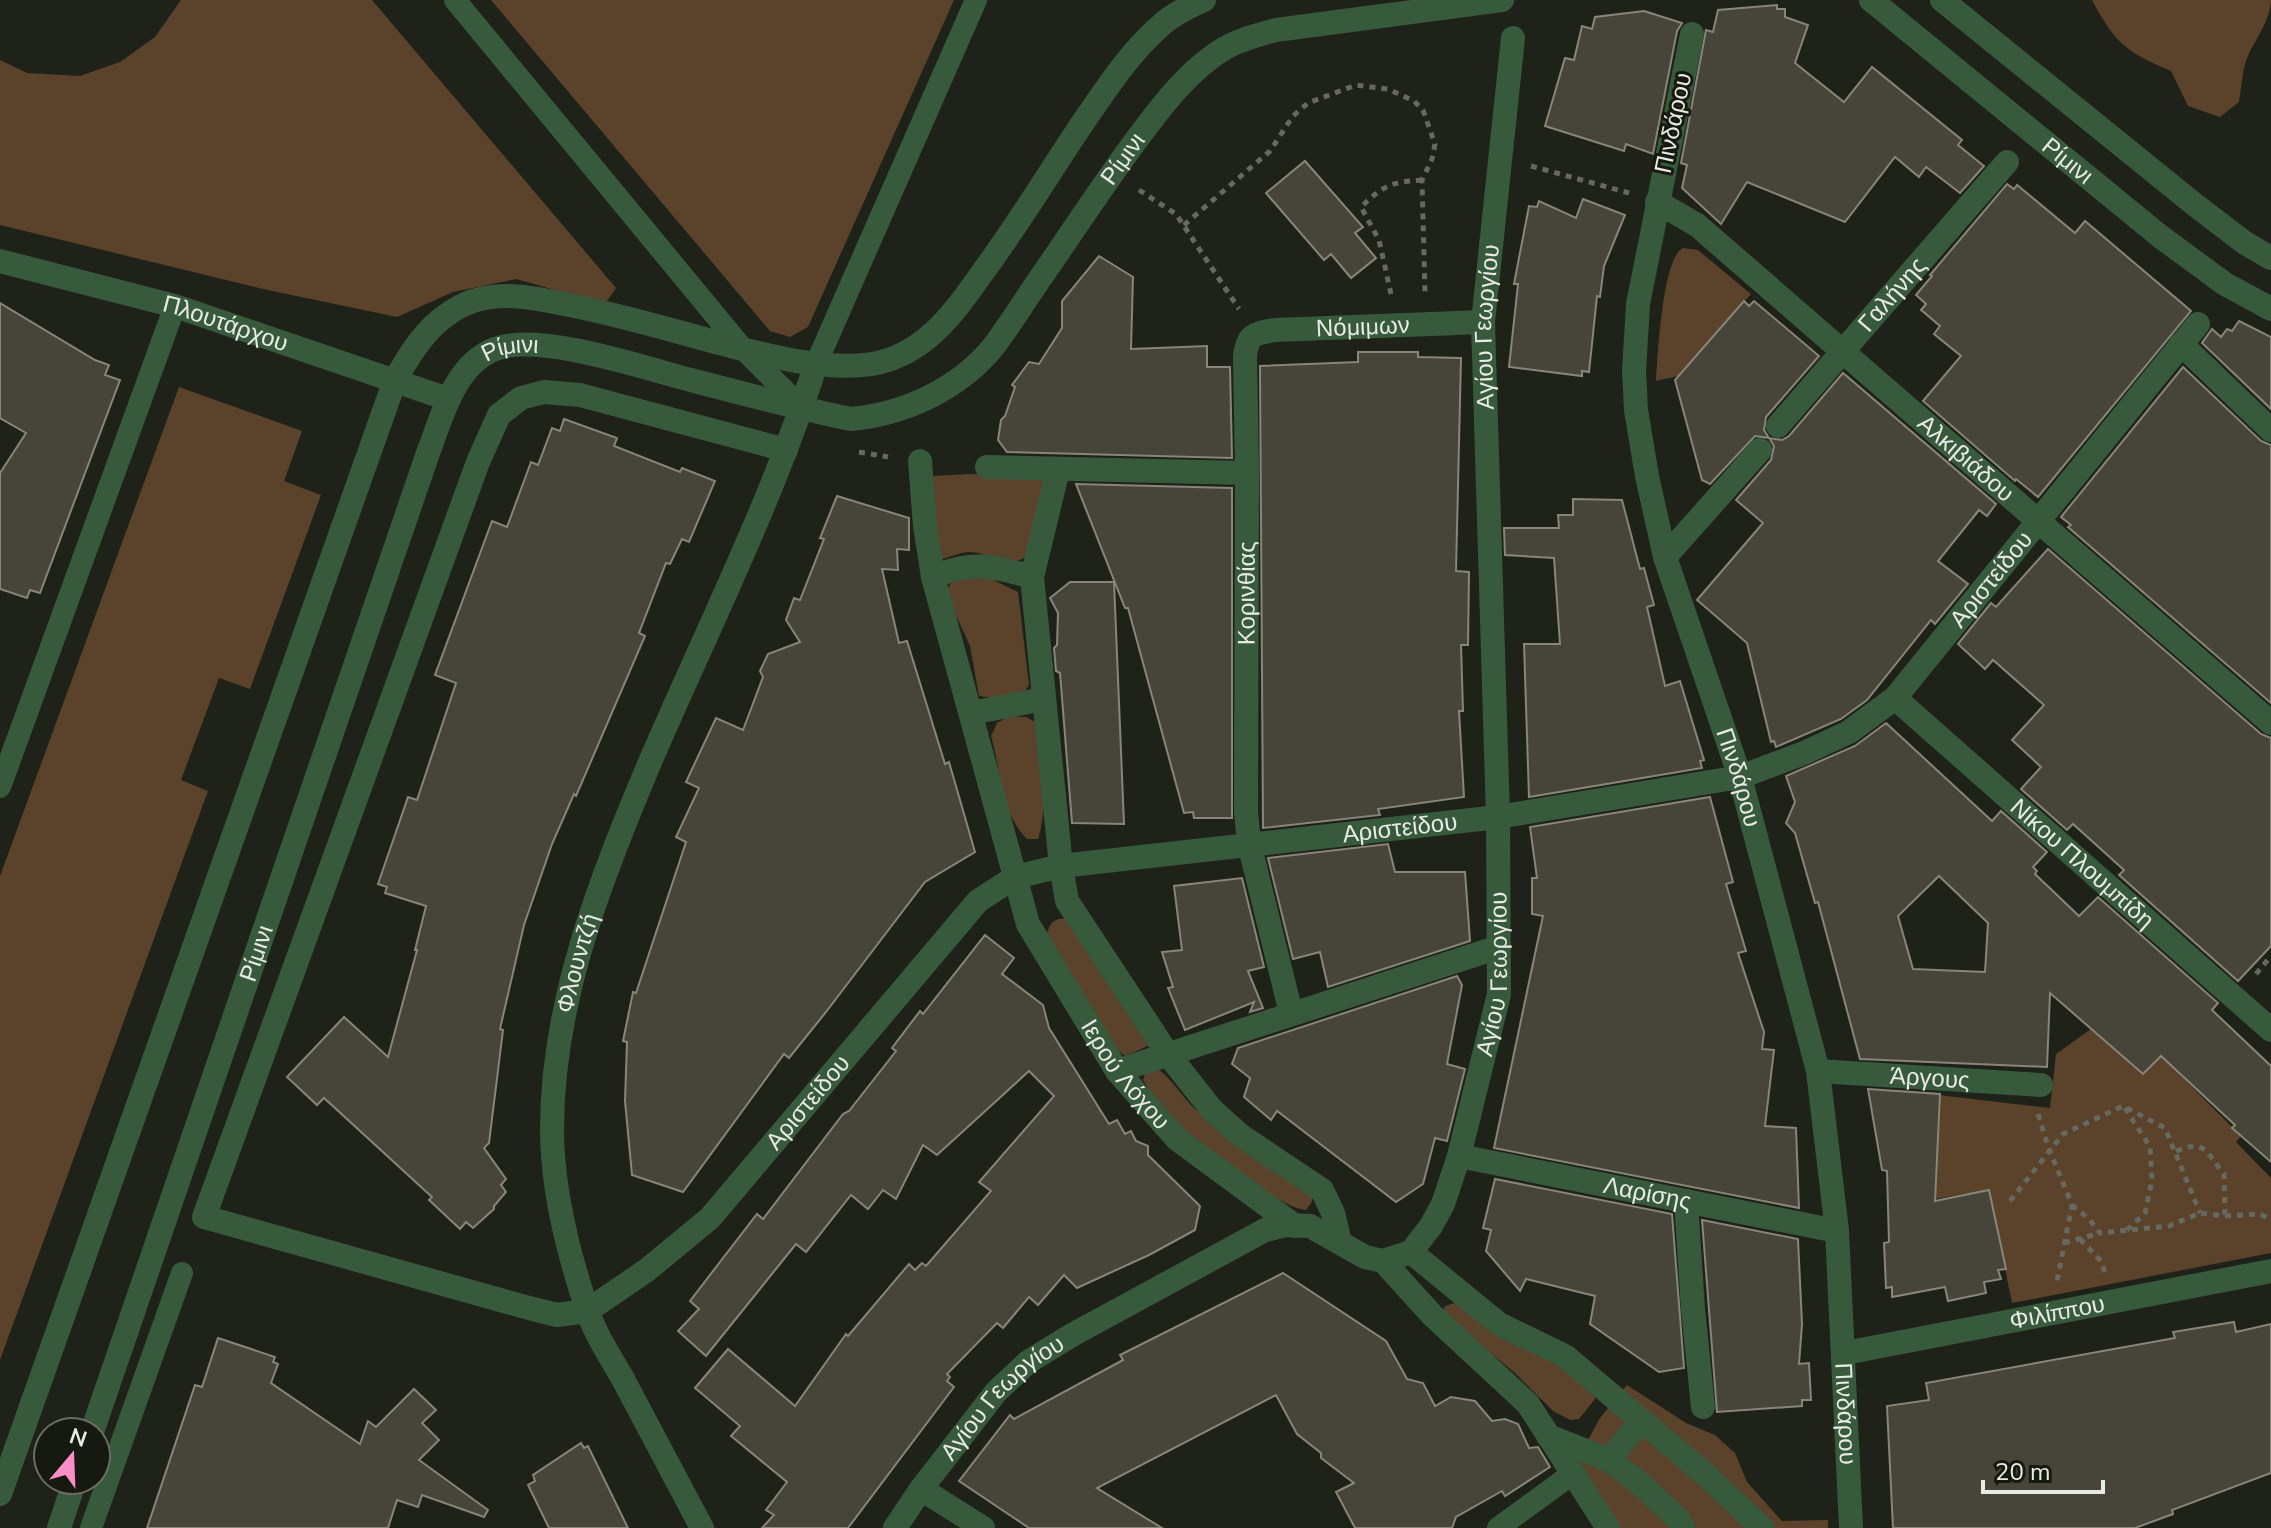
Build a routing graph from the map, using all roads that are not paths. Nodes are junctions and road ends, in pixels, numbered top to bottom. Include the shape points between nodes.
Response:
1 (455, 0) edge
2 (976, 0) edge
3 (1204, 0) edge
4 (1502, 0) edge
5 (1871, 0) edge
6 (1942, 0) edge
7 (1692, 34) dead end
8 (1513, 38) dead end
9 (2007, 162) dead end
10 (1657, 202) junction
11 (2271, 258) edge
12 (0, 261) edge
13 (175, 306) junction
14 (2271, 309) edge
15 (1483, 322) junction
16 (2198, 324) dead end
17 (1251, 338) joint
18 (2181, 344) junction
19 (743, 349) junction
20 (1844, 350) junction
21 (816, 364) junction
22 (395, 380) junction
23 (448, 399) junction
24 (802, 408) junction
25 (1778, 426) dead end
26 (2271, 430) edge
27 (786, 450) junction
28 (1760, 450) dead end
29 (920, 461) dead end
30 (987, 467) dead end
31 (1058, 470) junction
32 (1247, 473) junction
33 (2039, 521) junction
34 (1665, 557) junction
35 (933, 577) junction
36 (1032, 577) junction
37 (1895, 698) junction
38 (1044, 699) junction
39 (971, 713) junction
40 (2271, 723) edge
41 (1740, 777) junction
42 (0, 787) edge
43 (1498, 817) junction
44 (1249, 843) junction
45 (1061, 866) junction
46 (1015, 877) junction
47 (1499, 947) junction
48 (1291, 1013) junction
49 (2271, 1030) edge
50 (1167, 1053) junction
51 (1117, 1071) junction
52 (1818, 1071) junction
53 (2041, 1085) road end
54 (1459, 1156) junction
55 (1686, 1201) junction
56 (1295, 1226) junction
57 (1837, 1231) junction
58 (1340, 1242) junction
59 (1411, 1252) junction
60 (1383, 1261) junction
61 (2271, 1271) edge
62 (182, 1273) dead end
63 (587, 1311) junction
64 (1845, 1353) junction
65 (1703, 1407) dead end
66 (98, 1416) edge
67 (1641, 1421) junction
68 (1548, 1436) junction
69 (1609, 1460) junction
70 (1572, 1474) junction
71 (921, 1489) junction
72 (0, 1494) edge
73 (70, 1496) edge
74 (59, 1528) edge
75 (91, 1528) edge
76 (702, 1528) edge
77 (895, 1528) edge
78 (983, 1528) edge
79 (1498, 1528) edge
80 (1608, 1528) edge
81 (1683, 1528) edge
82 (1762, 1528) edge
83 (1851, 1528) edge

1 - 19 lane
2 - 21 lane
3 - 21 street via 1158,27 1118,71 952,316 900,355 872,364
4 - 24 street, Ρίμινι via 1276,30 1223,49 1164,103 992,347 964,373 936,394 877,417 851,419
5 - 14 street, Ρίμινι via 2161,237 2225,284
6 - 11 street, Ρίμινι via 2194,204
7 - 10 street, Πινδάρου
8 - 15 street, Αγίου Γεωργίου
9 - 20 street, Γαλήνης
10 - 20 street, Αλκιβιάδου via 1697,225
10 - 34 street, Πινδάρου via 1638,304 1634,371 1636,410
12 - 13 street, Πλουτάρχου
13 - 22 street, Πλουτάρχου
13 - 42 lane
15 - 17 street, Νόμιμων via 1275,330
15 - 43 street, Αγίου Γεωργίου
16 - 18 street, Αριστείδου
17 - 32 street, Κορινθίας via 1245,356
18 - 26 street
18 - 33 street, Αριστείδου
19 - 21 street
19 - 22 street via 562,303 485,298 464,304 434,325
19 - 24 lane
20 - 25 street, Γαλήνης
20 - 33 street, Αλκιβιάδου
21 - 24 street, Φλουντζή
22 - 23 street, Πλουτάρχου
22 - 72 street
23 - 24 street, Ρίμινι via 483,355 529,344
23 - 66 street, Ρίμινι
24 - 27 street, Φλουντζή
27 - 63 street, Φλουντζή via 624,824 581,941 554,1076 552,1130 558,1201
27 - 63 street via 580,395 544,392 521,398 499,415 204,1217 557,1315
28 - 34 street
29 - 35 street, Ιερού Λόχου
30 - 31 street
31 - 32 street
31 - 36 street
32 - 44 street, Κορινθίας
33 - 37 street, Αριστείδου
33 - 40 street, Αλκιβιάδου
34 - 41 street, Πινδάρου
35 - 36 street via 974,565
35 - 39 street, Ιερού Λόχου
36 - 38 street
37 - 41 street, Αριστείδου via 1849,732
37 - 49 street, Νίκου Πλουμπίδη
38 - 39 street
38 - 45 street
39 - 46 street, Ιερού Λόχου
41 - 43 street, Αριστείδου
41 - 52 street, Πινδάρου
43 - 44 street, Αριστείδου
43 - 47 street, Αγίου Γεωργίου
44 - 45 street, Αριστείδου
44 - 48 street, Κορινθίας
45 - 46 street, Αριστείδου
45 - 50 street via 1067,901
46 - 51 street, Ιερού Λόχου via 1028,924
46 - 63 street, Αριστείδου via 978,901 710,1218
47 - 48 street
47 - 54 street, Αγίου Γεωργίου via 1499,994
48 - 50 street
50 - 51 street
50 - 58 street via 1212,1110 1240,1135 1322,1190
51 - 56 street, Ιερού Λόχου via 1177,1139
52 - 53 street, Άργους
52 - 57 street, Πινδάρου
54 - 55 street, Λαρίσης
54 - 59 street, Αγίου Γεωργίου via 1443,1204
55 - 57 street, Λαρίσης
55 - 65 street
56 - 58 street via 1310,1226
56 - 71 street, Αγίου Γεωργίου via 1265,1230 1028,1362 996,1392
57 - 64 street, Πινδάρου
58 - 60 street
59 - 60 street
59 - 67 street via 1499,1324 1565,1356
60 - 68 street via 1432,1315 1528,1404
61 - 64 street, Φιλίππου
62 - 75 lane
63 - 76 street, Φλουντζή
64 - 83 street, Πινδάρου
67 - 69 street
67 - 82 street
68 - 69 street
68 - 70 street
69 - 81 street
70 - 79 lane
70 - 80 street
71 - 77 street, Αγίου Γεωργίου
71 - 78 street
73 - 74 street

